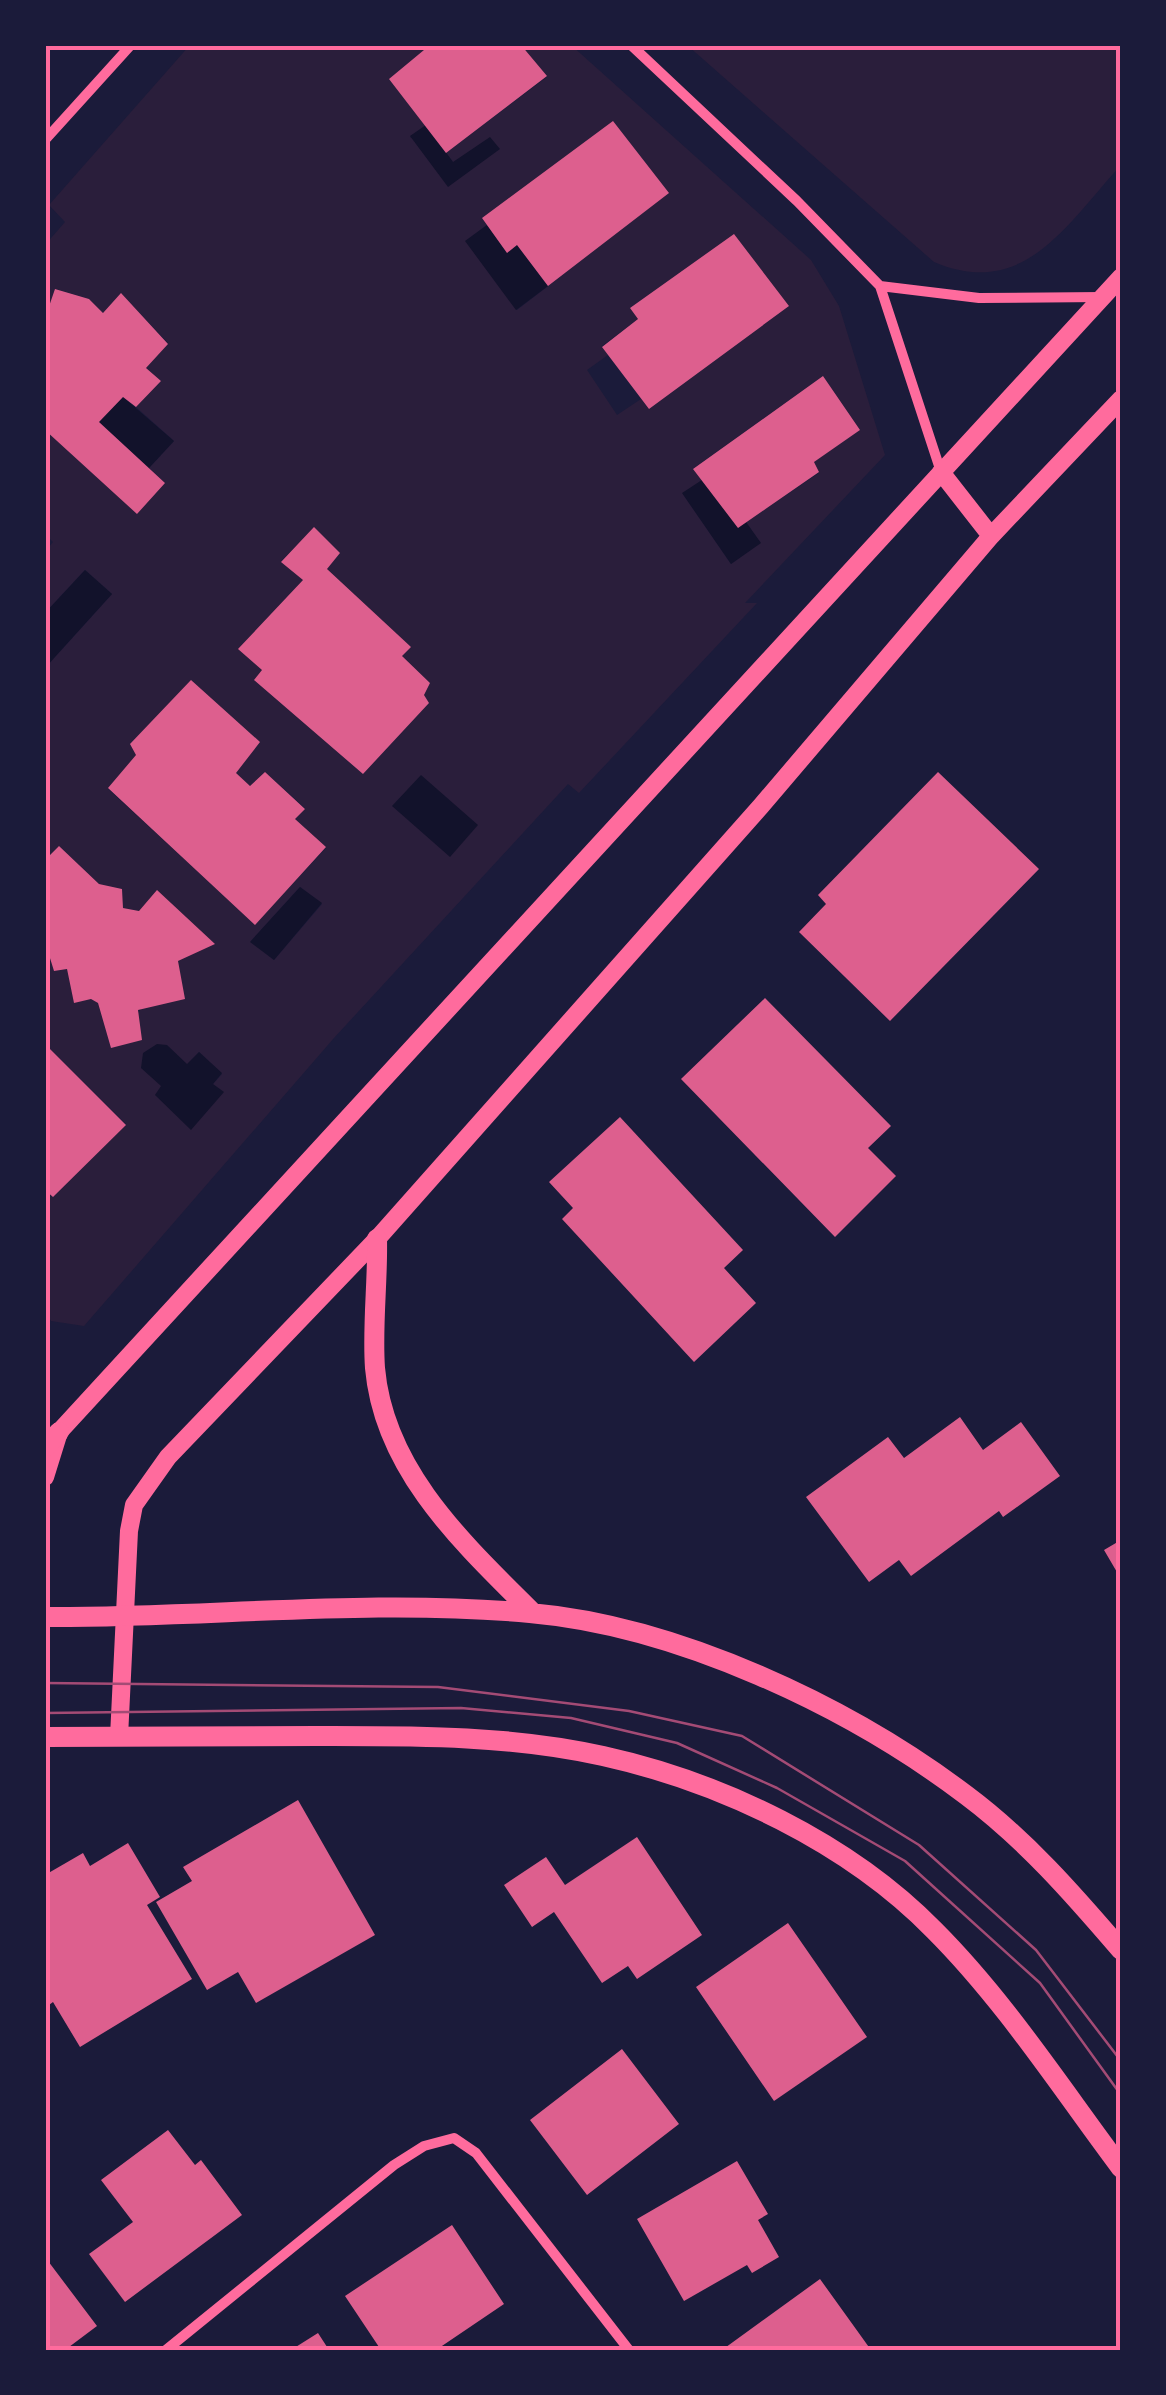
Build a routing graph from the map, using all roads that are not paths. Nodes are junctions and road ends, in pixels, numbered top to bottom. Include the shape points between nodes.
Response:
1 (132, 45) edge
2 (631, 45) edge
3 (45, 140) edge
4 (1121, 277) edge
5 (880, 286) junction
6 (1104, 297) junction
7 (1121, 399) edge
8 (941, 472) junction
9 (991, 536) junction
10 (378, 1238) junction
11 (52, 1440) edge
12 (45, 1477) edge
13 (533, 1613) junction
14 (45, 1617) edge
15 (126, 1618) junction
16 (45, 1737) edge
17 (119, 1737) junction
18 (1121, 1950) edge
19 (1121, 2168) edge
20 (166, 2350) edge
21 (629, 2350) edge

1 - 3 street
2 - 5 street
4 - 6 street
5 - 6 street via 979,298
5 - 8 street
6 - 8 street
7 - 9 street
8 - 9 street
8 - 11 street
9 - 10 street
10 - 13 main road via 375,1368 387,1427 409,1473 466,1546
10 - 15 street via 168,1456 134,1504
11 - 12 street
13 - 15 main road via 333,1607
13 - 18 main road via 628,1631 734,1667 850,1719 966,1795 1054,1871
14 - 15 main road
15 - 17 street
16 - 17 main road
17 - 19 main road via 438,1736 603,1756 701,1786 795,1828 872,1877 934,1929 1012,2020
20 - 21 street via 394,2164 454,2138 476,2152

